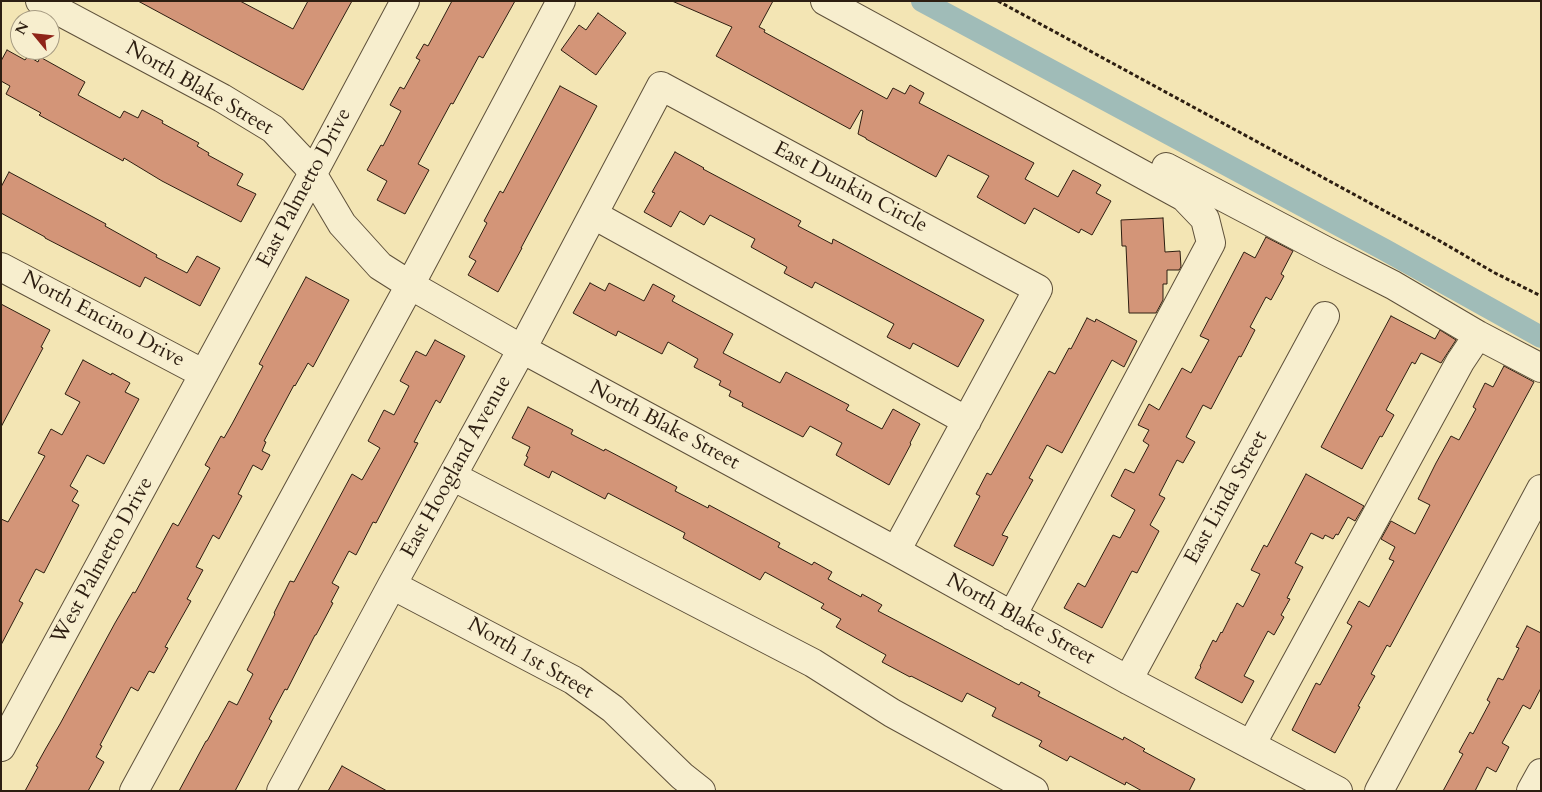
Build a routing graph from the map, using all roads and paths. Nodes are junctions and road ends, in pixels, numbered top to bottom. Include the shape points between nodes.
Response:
1 (40, 1) edge
2 (405, 1) edge
3 (560, 1) edge
4 (825, 1) edge
5 (998, 1) edge
6 (1122, 163) junction
7 (312, 175) junction
8 (594, 215) junction
9 (1, 267) edge
10 (410, 285) junction
11 (1541, 296) edge
12 (1326, 316) dead end
13 (1478, 335) junction
14 (522, 349) junction
15 (1541, 368) edge
16 (204, 374) junction
17 (967, 421) junction
18 (452, 476) junction
19 (1541, 489) edge
20 (896, 551) junction
21 (392, 584) junction
22 (1012, 616) junction
23 (1128, 680) junction
24 (1251, 745) junction
25 (1, 747) edge
26 (1541, 773) edge
27 (134, 791) edge
28 (281, 791) edge
29 (701, 791) edge
30 (1034, 791) edge
31 (1338, 791) edge
32 (1379, 791) edge
33 (1531, 791) edge

1 - 7 street, North Blake Street via 274,129
2 - 7 street, East Palmetto Drive
3 - 10 street
4 - 6 street
5 - 11 path
6 - 13 street via 1127,154 1135,150 1393,285
6 - 22 street via 1184,197 1205,219 1211,243
7 - 10 street, North Blake Street via 342,224 380,266
7 - 16 street, East Palmetto Drive
8 - 14 street, East Dunkin Circle
8 - 17 street
8 - 17 street, East Dunkin Circle via 661,86 1038,289
9 - 16 street, North Encino Drive
10 - 14 street, North Blake Street
10 - 27 street
12 - 23 street, East Linda Street
13 - 15 street
13 - 24 street via 1460,362
14 - 18 street, East Hoogland Avenue
14 - 20 street, North Blake Street
16 - 25 street, West Palmetto Drive
17 - 20 street, East Dunkin Circle
18 - 21 street, East Hoogland Avenue
18 - 30 street via 813,663 892,714
19 - 32 street
20 - 22 street, North Blake Street
21 - 28 street, East Hoogland Avenue
21 - 29 street, North 1st Street via 573,680 613,709
22 - 23 street, North Blake Street
23 - 24 street, North Blake Street
24 - 31 street, North Blake Street
26 - 33 street

